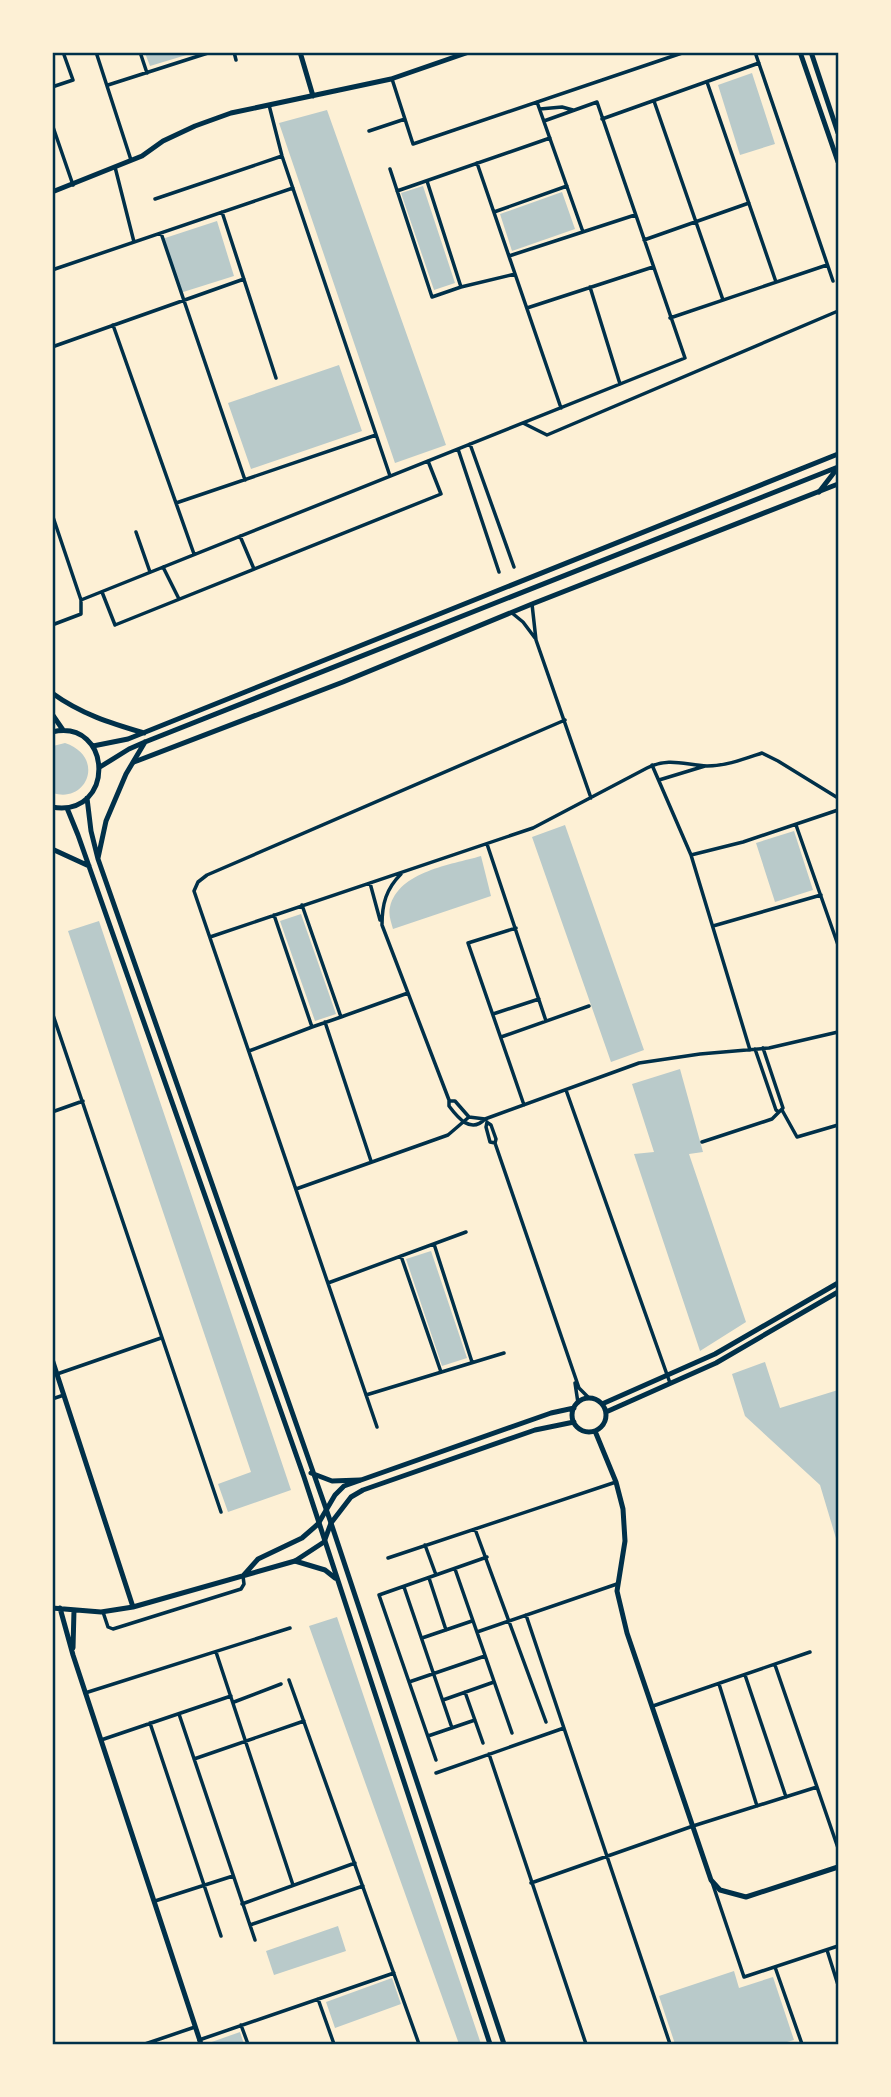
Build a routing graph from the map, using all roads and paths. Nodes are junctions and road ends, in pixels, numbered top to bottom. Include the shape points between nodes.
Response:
1 (63, 52) edge
2 (96, 52) edge
3 (140, 52) edge
4 (212, 52) edge
5 (234, 52) edge
6 (300, 52) edge
7 (469, 52) edge
8 (666, 52) edge
9 (685, 52) edge
10 (755, 52) edge
11 (800, 52) edge
12 (811, 52) edge
13 (668, 58) junction
14 (236, 60) dead end
15 (759, 63) junction
16 (147, 73) junction
17 (391, 79) junction
18 (707, 82) junction
19 (108, 85) junction
20 (52, 87) edge
21 (313, 96) junction
22 (654, 101) junction
23 (537, 102) junction
24 (268, 104) junction
25 (540, 109) junction
26 (576, 110) junction
27 (405, 119) junction
28 (602, 119) junction
29 (544, 121) junction
30 (53, 127) edge
31 (369, 131) dead end
32 (838, 133) edge
33 (550, 138) junction
34 (282, 156) junction
35 (131, 160) junction
36 (838, 162) edge
37 (477, 163) junction
38 (115, 167) junction
39 (390, 169) dead end
40 (426, 181) junction
41 (73, 185) junction
42 (567, 186) junction
43 (293, 188) junction
44 (397, 191) junction
45 (52, 192) edge
46 (155, 199) dead end
47 (749, 203) junction
48 (222, 212) junction
49 (494, 212) junction
50 (635, 215) junction
51 (696, 220) junction
52 (583, 232) junction
53 (161, 233) junction
54 (644, 240) junction
55 (134, 242) junction
56 (509, 256) junction
57 (827, 265) junction
58 (653, 267) junction
59 (52, 270) edge
60 (515, 274) junction
61 (244, 279) junction
62 (834, 281) dead end
63 (776, 282) junction
64 (461, 287) junction
65 (590, 287) junction
66 (723, 300) junction
67 (182, 301) junction
68 (527, 308) junction
69 (838, 311) edge
70 (670, 318) junction
71 (113, 326) junction
72 (52, 347) edge
73 (276, 378) dead end
74 (621, 384) junction
75 (561, 408) junction
76 (523, 423) junction
77 (376, 435) junction
78 (470, 444) junction
79 (458, 449) junction
80 (838, 454) edge
81 (428, 461) junction
82 (838, 468) edge
83 (390, 476) junction
84 (245, 480) junction
85 (838, 484) edge
86 (819, 492) junction
87 (176, 503) junction
88 (52, 514) edge
89 (136, 532) dead end
90 (240, 536) junction
91 (194, 554) junction
92 (163, 567) junction
93 (514, 567) dead end
94 (254, 569) junction
95 (150, 572) junction
96 (499, 572) dead end
97 (102, 592) junction
98 (81, 600) junction
99 (179, 600) junction
100 (532, 604) junction
101 (511, 612) junction
102 (52, 625) edge
103 (536, 640) junction
104 (52, 693) edge
105 (52, 714) edge
106 (565, 720) junction
107 (63, 730) junction
108 (52, 732) edge
109 (144, 733) junction
110 (145, 742) junction
111 (93, 746) junction
112 (134, 762) junction
113 (652, 765) junction
114 (707, 766) junction
115 (100, 767) junction
116 (659, 780) junction
117 (87, 798) junction
118 (591, 798) junction
119 (838, 798) edge
120 (52, 807) edge
121 (67, 807) junction
122 (838, 810) edge
123 (796, 825) junction
124 (487, 844) junction
125 (52, 849) edge
126 (691, 855) junction
127 (98, 859) junction
128 (89, 866) junction
129 (402, 872) junction
130 (369, 883) junction
131 (821, 895) junction
132 (302, 905) junction
133 (274, 915) junction
134 (382, 925) junction
135 (713, 926) junction
136 (516, 928) junction
137 (210, 937) junction
138 (838, 945) edge
139 (409, 993) junction
140 (539, 999) junction
141 (589, 1006) dead end
142 (52, 1012) edge
143 (493, 1014) junction
144 (341, 1017) junction
145 (546, 1021) junction
146 (325, 1022) junction
147 (312, 1027) junction
148 (838, 1032) edge
149 (501, 1037) junction
150 (763, 1048) junction
151 (752, 1050) junction
152 (249, 1051) junction
153 (566, 1090) junction
154 (449, 1100) junction
155 (83, 1101) junction
156 (524, 1105) junction
157 (781, 1111) junction
158 (52, 1112) edge
159 (469, 1118) junction
160 (487, 1120) junction
161 (464, 1124) junction
162 (838, 1125) edge
163 (702, 1142) dead end
164 (371, 1161) junction
165 (296, 1189) junction
166 (466, 1232) dead end
167 (434, 1244) junction
168 (401, 1256) junction
169 (328, 1283) junction
170 (838, 1283) edge
171 (838, 1292) edge
172 (162, 1338) junction
173 (504, 1353) dead end
174 (52, 1359) edge
175 (472, 1363) junction
176 (441, 1372) junction
177 (57, 1374) junction
178 (574, 1374) junction
179 (667, 1375) junction
180 (670, 1383) junction
181 (64, 1395) junction
182 (366, 1395) junction
183 (589, 1398) junction
184 (52, 1399) edge
185 (602, 1404) junction
186 (576, 1405) junction
187 (606, 1412) junction
188 (531, 1421) junction
189 (574, 1422) junction
190 (377, 1427) dead end
191 (535, 1430) junction
192 (595, 1431) junction
193 (392, 1469) junction
194 (311, 1473) junction
195 (395, 1479) junction
196 (360, 1480) junction
197 (616, 1482) junction
198 (326, 1510) junction
199 (221, 1512) dead end
200 (331, 1523) junction
201 (318, 1524) junction
202 (475, 1528) junction
203 (324, 1542) junction
204 (425, 1545) junction
205 (487, 1557) junction
206 (388, 1558) dead end
207 (295, 1561) junction
208 (455, 1569) junction
209 (436, 1575) junction
210 (243, 1576) junction
211 (429, 1578) junction
212 (337, 1580) junction
213 (617, 1584) junction
214 (404, 1587) junction
215 (133, 1606) junction
216 (52, 1608) edge
217 (60, 1608) junction
218 (74, 1610) junction
219 (103, 1612) junction
220 (526, 1615) junction
221 (509, 1620) junction
222 (472, 1621) junction
223 (290, 1629) dead end
224 (446, 1630) junction
225 (476, 1633) junction
226 (422, 1638) junction
227 (216, 1652) junction
228 (810, 1652) dead end
229 (73, 1655) junction
230 (485, 1656) junction
231 (775, 1665) junction
232 (434, 1674) junction
233 (745, 1675) junction
234 (289, 1681) dead end
235 (409, 1682) junction
236 (494, 1682) junction
237 (281, 1684) dead end
238 (719, 1684) junction
239 (464, 1692) junction
240 (85, 1693) junction
241 (231, 1696) junction
242 (443, 1700) junction
243 (233, 1702) junction
244 (651, 1707) junction
245 (179, 1714) junction
246 (475, 1720) junction
247 (304, 1721) junction
248 (545, 1722) dead end
249 (150, 1723) junction
250 (453, 1728) junction
251 (564, 1728) junction
252 (512, 1734) dead end
253 (428, 1737) junction
254 (101, 1740) junction
255 (246, 1741) junction
256 (483, 1743) dead end
257 (489, 1754) junction
258 (194, 1759) junction
259 (436, 1760) dead end
260 (436, 1773) dead end
261 (817, 1787) junction
262 (786, 1797) junction
263 (757, 1806) junction
264 (693, 1826) junction
265 (838, 1848) edge
266 (607, 1856) junction
267 (355, 1863) junction
268 (838, 1867) edge
269 (233, 1876) junction
270 (711, 1880) junction
271 (531, 1883) junction
272 (204, 1885) junction
273 (293, 1885) junction
274 (363, 1886) junction
275 (154, 1901) junction
276 (242, 1903) junction
277 (250, 1925) junction
278 (221, 1936) dead end
279 (255, 1940) dead end
280 (838, 1946) edge
281 (827, 1950) junction
282 (775, 1967) junction
283 (394, 1973) junction
284 (838, 1985) edge
285 (318, 1999) junction
286 (242, 2025) junction
287 (195, 2027) junction
288 (200, 2042) edge
289 (154, 2043) edge
290 (801, 2044) edge
291 (145, 2045) edge
292 (248, 2045) edge
293 (334, 2045) edge
294 (419, 2045) edge
295 (490, 2045) edge
296 (504, 2045) edge
297 (586, 2045) edge
298 (670, 2045) edge

1 - 20 street via 73,80
2 - 19 street
3 - 16 street
4 - 16 street
5 - 14 street
6 - 21 main road
7 - 17 main road
8 - 13 street
9 - 13 street
10 - 15 street
11 - 36 main road
12 - 32 main road
13 - 23 street
15 - 18 street
15 - 57 street
16 - 19 street
17 - 21 main road
17 - 27 street
18 - 22 street
18 - 47 street
19 - 35 street
21 - 24 main road
22 - 28 street
22 - 51 street
23 - 25 street
23 - 27 street via 413,144
24 - 34 street
24 - 35 main road via 195,126
25 - 26 street
25 - 29 street
26 - 28 street via 597,103
26 - 29 street
27 - 31 street
28 - 50 street
29 - 33 street
30 - 41 street
33 - 37 street
33 - 42 street
34 - 43 street
34 - 46 street
35 - 38 main road
37 - 40 street
37 - 49 street
38 - 41 main road
38 - 55 street
39 - 44 street
40 - 44 street
40 - 64 street
41 - 45 main road
42 - 49 street
42 - 52 street
43 - 48 street
43 - 77 street
44 - 64 street via 432,297
47 - 51 street
47 - 63 street
48 - 53 street
48 - 61 street
49 - 56 street
50 - 52 street
50 - 54 street
51 - 54 street
51 - 66 street
52 - 56 street
53 - 55 street
53 - 67 street
54 - 58 street
55 - 59 street
56 - 60 street
57 - 62 street
57 - 63 street
58 - 65 street
58 - 70 street
60 - 64 street
60 - 68 street
61 - 67 street
61 - 73 street
63 - 66 street
65 - 68 street
65 - 74 street
66 - 70 street
67 - 71 street
67 - 84 street
68 - 75 street
69 - 76 street via 547,435
70 - 74 street via 685,358
71 - 72 street
71 - 87 street
74 - 75 street
75 - 76 street
76 - 78 street
77 - 83 street
77 - 84 street
78 - 79 street
78 - 93 street
79 - 81 street
79 - 96 street
80 - 109 main road
81 - 83 street
81 - 94 street via 441,494
82 - 86 main road
82 - 110 main road
83 - 90 street
84 - 87 street
85 - 86 main road
86 - 100 main road
87 - 91 street
88 - 98 street
89 - 95 street
90 - 91 street
90 - 94 street
91 - 92 street
92 - 95 street
92 - 99 street
94 - 99 street
95 - 97 street
97 - 98 street
97 - 99 street via 115,625
98 - 102 street via 81,614
100 - 101 main road
100 - 103 street
101 - 103 street
101 - 112 main road
103 - 106 street
104 - 109 main road via 101,721
105 - 107 main road
106 - 118 street
106 - 137 street via 207,875 194,891
107 - 108 main road
107 - 111 main road via 80,735
109 - 111 main road
110 - 112 main road
110 - 115 main road
111 - 115 main road
112 - 127 main road via 106,821
113 - 114 street via 676,761
113 - 116 street
113 - 118 street
114 - 116 street
114 - 119 street via 762,753
115 - 117 main road via 98,783
116 - 126 street
117 - 121 main road
117 - 127 main road
118 - 124 street via 533,828
120 - 121 main road
121 - 128 main road
122 - 123 street
123 - 126 street
123 - 131 street
124 - 129 street
124 - 136 street
125 - 128 main road
126 - 135 street
127 - 194 main road
128 - 201 main road
129 - 130 street
129 - 134 street via 390,884
130 - 132 street
130 - 134 street
131 - 135 street
131 - 138 street
132 - 133 street
132 - 144 street
133 - 137 street
133 - 147 street
134 - 139 street
135 - 151 street
136 - 140 street
136 - 143 street via 468,943
137 - 152 street
139 - 144 street
139 - 154 street
140 - 143 street
140 - 145 street
141 - 145 street
142 - 155 street
143 - 149 street
144 - 146 street
145 - 149 street
146 - 147 street
146 - 164 street
147 - 152 street
148 - 150 street
149 - 156 street
150 - 151 street
150 - 157 street
151 - 153 street via 639,1063
151 - 157 street via 776,1110
152 - 165 street
153 - 156 street
153 - 179 street
154 - 159 street
154 - 161 street
155 - 158 street
155 - 172 street
156 - 160 street
157 - 162 street via 797,1137
157 - 163 street via 772,1119
159 - 160 street
159 - 161 street
160 - 161 street
160 - 178 street via 490,1142 495,1143
161 - 164 street via 449,1135
164 - 165 street
165 - 169 street
166 - 167 street
167 - 168 street
167 - 175 street
168 - 169 street
168 - 176 street
169 - 182 street
170 - 179 main road via 715,1354
171 - 180 main road via 716,1363
172 - 177 street
172 - 199 street
173 - 175 street
174 - 177 main road
175 - 176 street
176 - 182 street
177 - 181 main road
178 - 183 street
178 - 186 street
179 - 180 street
179 - 185 main road
180 - 187 main road
181 - 184 street
181 - 215 main road
182 - 190 street
183 - 185 main road
183 - 186 main road
185 - 187 main road
186 - 188 main road
186 - 189 main road
187 - 192 main road via 604,1423
188 - 191 main road
188 - 193 main road
189 - 191 main road
189 - 192 main road via 582,1431
191 - 195 main road
192 - 197 main road
193 - 195 main road
193 - 196 main road
194 - 196 main road via 332,1481
194 - 198 main road
195 - 200 main road via 351,1497
196 - 198 main road via 344,1486
197 - 202 street
197 - 213 main road via 625,1541
198 - 200 main road
198 - 201 main road
200 - 203 main road
200 - 296 main road
201 - 203 main road
201 - 210 main road via 302,1538 258,1559
202 - 204 street
202 - 205 street
203 - 207 main road
203 - 212 main road
204 - 206 street
204 - 209 street
205 - 208 street
205 - 221 street
207 - 210 main road
207 - 212 main road via 325,1570
208 - 209 street
208 - 222 street
209 - 211 street
210 - 215 main road
210 - 219 street via 241,1589 113,1629
211 - 214 street
211 - 224 street
212 - 295 main road
213 - 220 street
213 - 244 main road
214 - 226 street
214 - 235 street via 379,1595
215 - 219 main road
216 - 217 main road
217 - 218 main road
217 - 229 main road
218 - 219 main road
218 - 229 main road
220 - 221 street
220 - 251 street
221 - 225 street
221 - 248 street
222 - 224 street
222 - 225 street
223 - 227 street
224 - 226 street
225 - 230 street
226 - 232 street
227 - 240 street
227 - 241 street
228 - 231 street
229 - 240 main road
230 - 232 street
230 - 236 street
231 - 233 street
231 - 261 street
232 - 235 street
232 - 242 street
233 - 238 street
233 - 262 street
234 - 247 street
235 - 253 street
236 - 239 street
236 - 252 street
237 - 243 street
238 - 244 street
238 - 263 street
239 - 242 street
239 - 246 street
240 - 254 main road
241 - 243 street
241 - 245 street
242 - 250 street
243 - 255 street
244 - 264 main road
245 - 249 street
245 - 258 street
246 - 250 street
246 - 256 street
247 - 255 street
247 - 267 street
249 - 254 street
249 - 272 street
250 - 253 street
251 - 257 street
251 - 266 street
253 - 259 street
254 - 275 main road
255 - 258 street
255 - 273 street
257 - 260 street
257 - 271 street
258 - 269 street
261 - 262 street
261 - 265 street
262 - 263 street
263 - 264 street
264 - 266 street
264 - 270 main road
266 - 271 street
266 - 298 street
267 - 273 street
267 - 274 street
268 - 270 main road via 746,1897 720,1890
269 - 272 street
269 - 276 street
270 - 282 street via 744,1977
271 - 297 street
272 - 275 street
272 - 278 street
273 - 276 street
274 - 277 street
274 - 283 street
275 - 287 main road
276 - 277 street
277 - 279 street
280 - 281 street
281 - 282 street
281 - 284 street
282 - 290 street
283 - 285 street
283 - 294 street
285 - 286 street
285 - 293 street
286 - 288 street
286 - 292 street
287 - 288 main road
287 - 289 street
289 - 291 street

